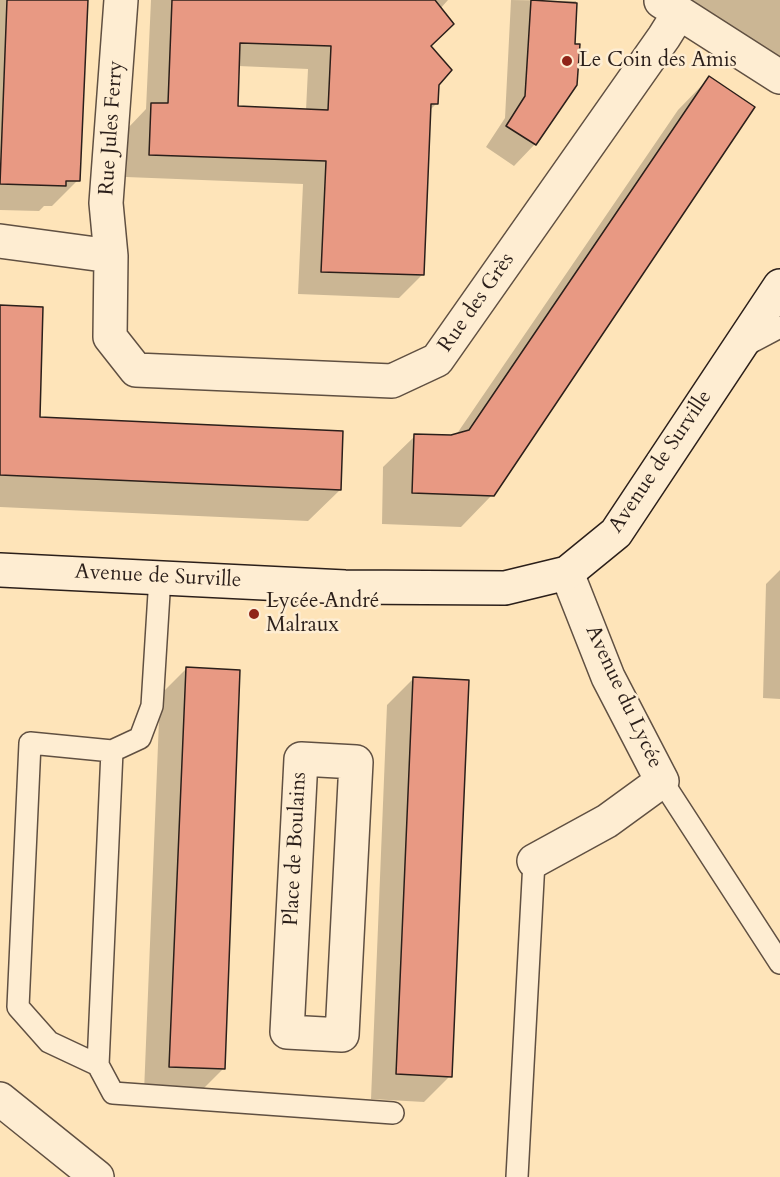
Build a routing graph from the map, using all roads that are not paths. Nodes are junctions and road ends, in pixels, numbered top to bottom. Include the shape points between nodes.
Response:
1 (121, 0) edge
2 (669, 6) edge
3 (780, 77) edge
4 (0, 241) edge
5 (111, 256) junction
6 (780, 286) edge
7 (780, 327) edge
8 (736, 351) junction
9 (0, 570) edge
10 (567, 573) junction
11 (160, 578) junction
12 (112, 751) junction
13 (662, 782) junction
14 (534, 861) joint
15 (780, 963) edge
16 (342, 1035) joint
17 (98, 1065) junction
18 (0, 1099) edge
19 (393, 1113) dead end
20 (97, 1177) edge
21 (517, 1177) edge

1 - 5 street, Rue Jules Ferry via 106,203
2 - 3 street
2 - 5 street, Rue des Grès via 664,37 437,360 392,381 136,370 110,336
4 - 5 street
6 - 8 street, Avenue de Surville
7 - 8 lane
8 - 10 street, Avenue de Surville via 616,534
9 - 11 street, Avenue de Surville
10 - 11 street, Avenue de Surville via 505,588 345,587
10 - 13 street, Avenue du Lycée via 608,677
11 - 12 lane via 152,706 140,738
12 - 17 lane
12 - 17 lane via 30,743 18,1007 49,1042
13 - 14 street, Avenue du Lycée via 607,821
13 - 15 lane
14 - 21 lane
16 - 16 street, Place de Boulains via 356,762 301,759 287,1032
17 - 19 lane via 113,1093
18 - 20 street

